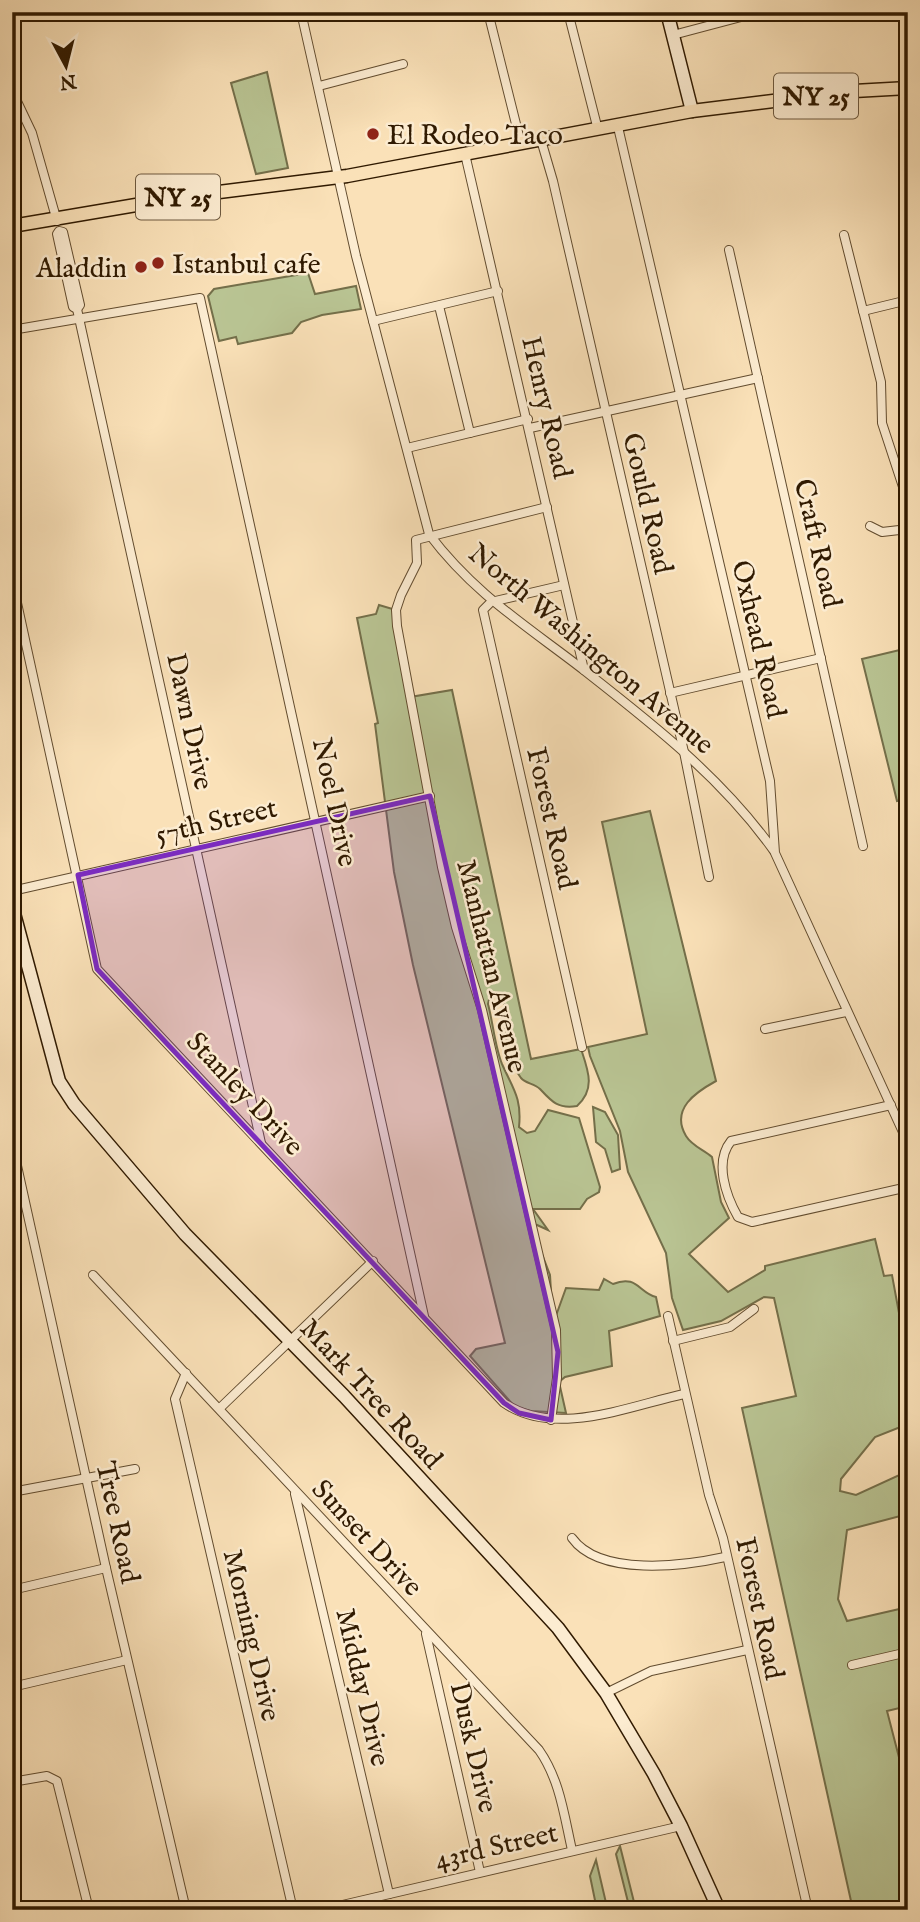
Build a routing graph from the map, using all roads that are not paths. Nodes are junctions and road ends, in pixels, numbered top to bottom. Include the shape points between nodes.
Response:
1 (301, 12) edge
2 (488, 12) edge
3 (568, 12) edge
4 (667, 12) edge
5 (760, 12) edge
6 (673, 35) junction
7 (403, 64) dead end
8 (12, 79) edge
9 (319, 86) junction
10 (908, 88) edge
11 (692, 111) junction
12 (618, 127) junction
13 (598, 130) junction
14 (541, 140) junction
15 (521, 144) junction
16 (465, 154) junction
17 (337, 178) junction
18 (57, 216) junction
19 (12, 226) edge
20 (844, 235) dead end
21 (729, 250) dead end
22 (498, 291) junction
23 (908, 300) edge
24 (439, 306) junction
25 (863, 311) junction
26 (78, 313) junction
27 (373, 321) junction
28 (12, 330) edge
29 (758, 378) junction
30 (682, 396) junction
31 (604, 412) junction
32 (529, 424) junction
33 (470, 433) junction
34 (407, 448) junction
35 (908, 502) edge
36 (547, 507) junction
37 (870, 526) dead end
38 (908, 529) edge
39 (429, 534) junction
40 (12, 580) edge
41 (564, 584) junction
42 (491, 602) junction
43 (821, 658) junction
44 (584, 671) junction
45 (745, 675) junction
46 (670, 693) junction
47 (684, 752) junction
48 (430, 796) junction
49 (317, 821) junction
50 (863, 846) dead end
51 (196, 848) junction
52 (775, 853) junction
53 (78, 875) junction
54 (709, 877) dead end
55 (12, 891) edge
56 (12, 905) edge
57 (17, 936) edge
58 (846, 1012) junction
59 (765, 1029) dead end
60 (582, 1047) dead end
61 (891, 1105) junction
62 (904, 1126) edge
63 (12, 1143) edge
64 (261, 1143) junction
65 (908, 1143) edge
66 (908, 1187) edge
67 (373, 1261) junction
68 (93, 1275) dead end
69 (754, 1310) dead end
70 (425, 1316) junction
71 (668, 1317) dead end
72 (290, 1340) junction
73 (673, 1342) junction
74 (186, 1373) junction
75 (684, 1394) junction
76 (220, 1408) junction
77 (551, 1420) junction
78 (135, 1469) dead end
79 (87, 1479) junction
80 (12, 1492) edge
81 (295, 1492) junction
82 (572, 1538) dead end
83 (725, 1556) junction
84 (106, 1569) junction
85 (12, 1590) edge
86 (425, 1631) junction
87 (747, 1650) junction
88 (908, 1652) edge
89 (127, 1660) junction
90 (852, 1665) dead end
91 (12, 1687) edge
92 (606, 1693) junction
93 (12, 1782) edge
94 (681, 1826) junction
95 (572, 1850) junction
96 (480, 1872) junction
97 (389, 1894) junction
98 (89, 1910) edge
99 (186, 1910) edge
100 (293, 1910) edge
101 (321, 1910) edge
102 (719, 1910) edge
103 (808, 1910) edge

1 - 9 street, North Washington Avenue
2 - 15 street
3 - 13 street
4 - 6 street
5 - 6 street
6 - 11 street
7 - 9 street
8 - 18 street, Dawn Drive
9 - 17 street, North Washington Avenue
10 - 11 main road, NY 25
11 - 12 main road, NY 25
12 - 13 main road, NY 25
12 - 30 street, Oxhead Road
13 - 14 main road, NY 25
14 - 15 main road, NY 25
14 - 31 street, Gould Road
15 - 16 main road, NY 25
16 - 17 main road, NY 25
16 - 22 street, Henry Road
17 - 18 main road, NY 25
17 - 27 street, North Washington Avenue
18 - 19 main road, NY 25
18 - 26 street, Dawn Drive via 80,305
20 - 25 street
21 - 29 street, Craft Road
22 - 24 street
22 - 32 street, Henry Road
23 - 25 street
24 - 27 street
24 - 33 street
25 - 35 street via 881,382 882,423
26 - 28 street
26 - 49 street, Noel Drive via 200,298
26 - 51 street, Dawn Drive
27 - 34 street, North Washington Avenue
29 - 30 street
29 - 43 street, Craft Road
30 - 31 street
30 - 45 street, Oxhead Road
31 - 32 street
31 - 46 street, Gould Road
32 - 33 street
32 - 36 street, Henry Road
33 - 34 street
34 - 39 street, North Washington Avenue
36 - 39 street
36 - 41 street, Henry Road
37 - 38 street via 881,532
39 - 42 street, North Washington Avenue
39 - 48 street, Manhattan Avenue via 416,540 417,563 396,610
40 - 53 street, Stanley Drive
41 - 42 street
41 - 44 street, Henry Road
42 - 44 street, North Washington Avenue
42 - 60 street, Forest Road via 483,610
43 - 45 street
43 - 50 street, Craft Road
44 - 47 street, North Washington Avenue
45 - 46 street
45 - 52 street, Oxhead Road via 770,781
46 - 47 street, Gould Road
47 - 52 street, North Washington Avenue via 723,787
47 - 54 street, Gould Road
48 - 49 street, 57th Street
48 - 77 street, Manhattan Avenue via 451,903 482,1010 556,1330 557,1378
49 - 51 street, 57th Street
49 - 70 street, Noel Drive
51 - 53 street, 57th Street
51 - 64 street, Dawn Drive
52 - 58 street, Oxhead Road
53 - 55 street, 57th Street
53 - 64 street, Stanley Drive via 97,969
56 - 57 street, Mark Tree Road
57 - 72 street, Mark Tree Road via 59,1081 74,1104 191,1240
58 - 59 street
58 - 61 street, Oxhead Road
61 - 62 street, Oxhead Road
61 - 66 street via 731,1141 723,1150 722,1167 738,1217 752,1222
62 - 65 street, Oxhead Road
63 - 79 street, Tree Road
64 - 67 street, Stanley Drive
67 - 70 street, Stanley Drive
67 - 72 street
68 - 74 street, Sunset Drive
69 - 73 street via 730,1327
70 - 77 street, Stanley Drive via 505,1403 519,1413
71 - 73 street, Forest Road
72 - 76 street
72 - 92 street, Mark Tree Road via 558,1628
73 - 75 street, Forest Road
74 - 76 street, Sunset Drive
74 - 100 street, Morning Drive via 175,1399
75 - 77 street, Stanley Drive via 577,1419
75 - 83 street, Forest Road
76 - 81 street, Sunset Drive
78 - 79 street
79 - 80 street
79 - 84 street, Tree Road
81 - 86 street, Sunset Drive
81 - 97 street, Midday Drive
82 - 83 street via 592,1556 623,1563 672,1566
83 - 87 street, Forest Road
84 - 85 street
84 - 89 street, Tree Road
86 - 95 street, Sunset Drive via 552,1769
86 - 96 street, Dusk Drive
87 - 92 street via 651,1671
87 - 103 street, Forest Road
88 - 90 street
89 - 91 street
89 - 99 street, Tree Road
92 - 94 street, Mark Tree Road
93 - 98 street via 47,1776 57,1781
94 - 95 street, 43rd Street
94 - 102 street, Mark Tree Road
95 - 96 street, 43rd Street
96 - 97 street, 43rd Street
97 - 101 street, 43rd Street

